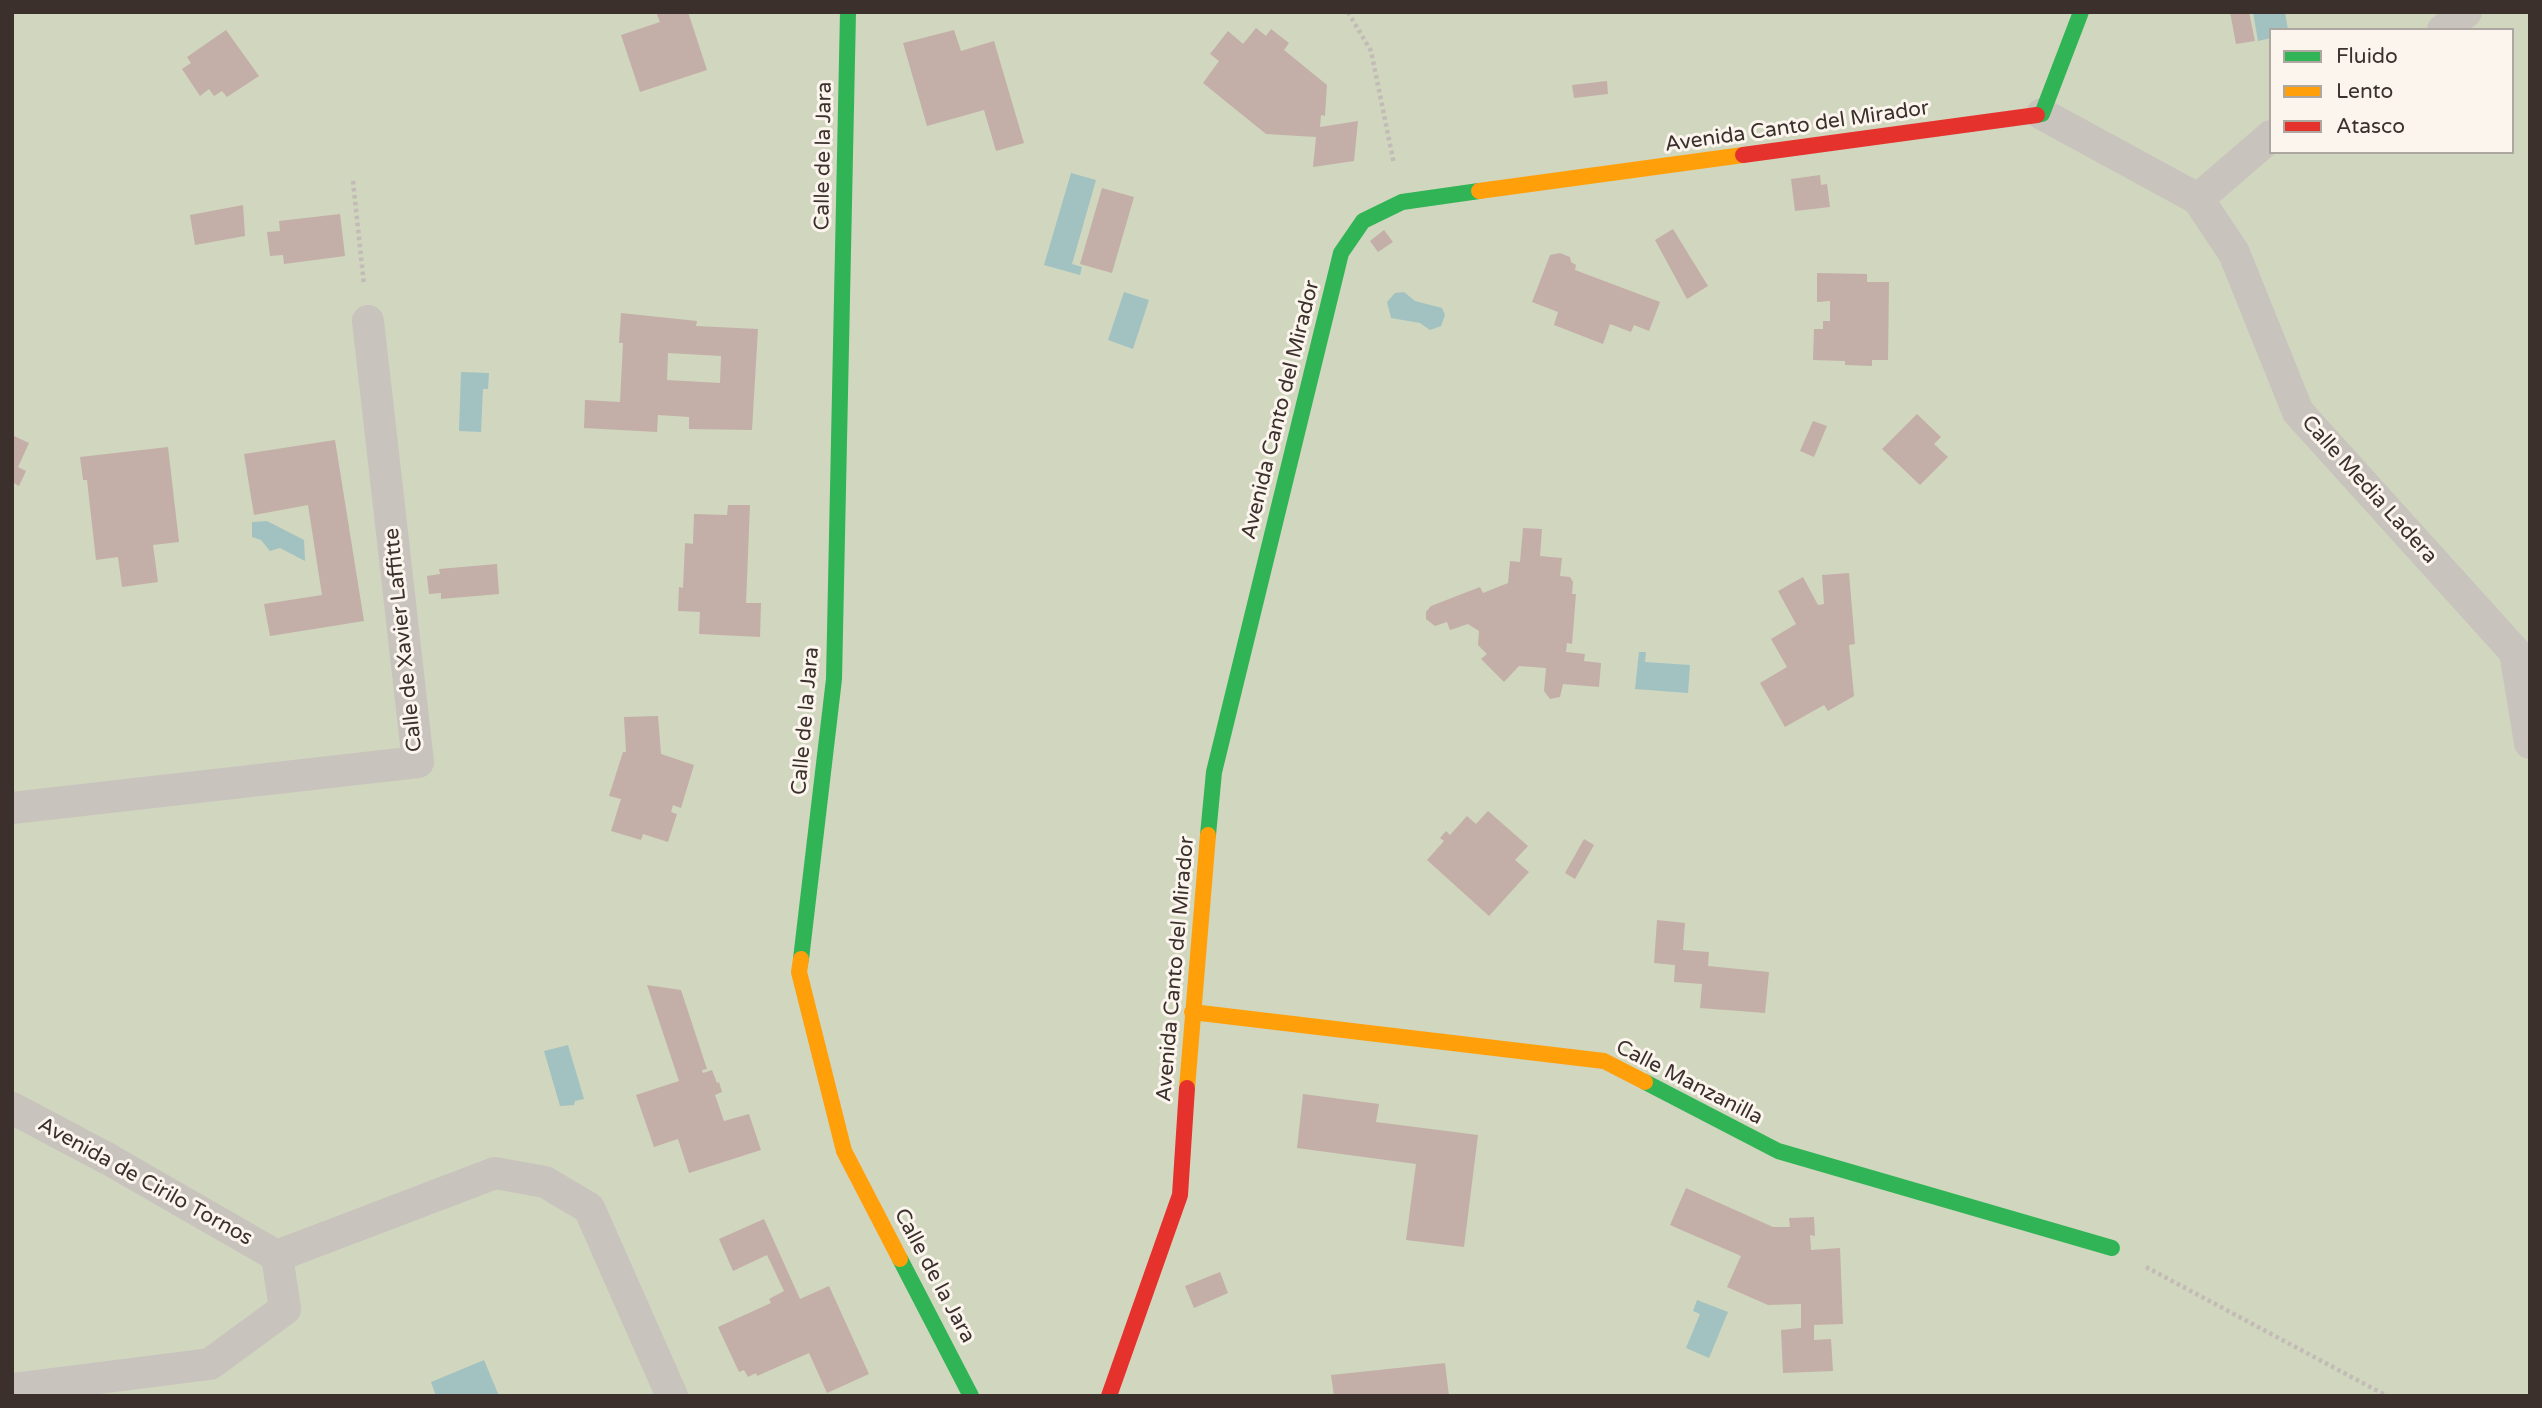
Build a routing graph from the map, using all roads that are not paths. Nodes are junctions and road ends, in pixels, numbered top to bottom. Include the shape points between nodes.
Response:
1 (848, 12) edge
2 (2081, 12) edge
3 (2466, 12) edge
4 (2446, 28) edge
5 (2042, 114) junction
6 (2269, 138) edge
7 (2199, 199) junction
8 (368, 321) road end
9 (2530, 743) edge
10 (12, 807) edge
11 (1192, 1012) junction
12 (12, 1108) edge
13 (2112, 1248) road end
14 (277, 1256) junction
15 (12, 1389) edge
16 (672, 1396) edge
17 (971, 1396) edge
18 (1110, 1396) edge

1 - 17 street, Calle de la Jara via 834,679 799,972 844,1151
2 - 5 street
3 - 4 street
5 - 7 street, Calle Media Ladera
5 - 11 street, Avenida Canto del Mirador via 1402,202 1363,221 1341,253 1214,772
6 - 7 street
7 - 9 street, Calle Media Ladera via 2234,253 2298,412 2515,652
8 - 10 street, Calle de Xavier Laffitte via 418,762
11 - 13 street, Calle Manzanilla via 1604,1061 1779,1151
11 - 18 street, Avenida Canto del Mirador via 1180,1195
12 - 14 street, Avenida de Cirilo Tornos
14 - 15 street, Avenida de Cirilo Tornos via 285,1309 209,1364
14 - 16 street, Avenida de Cirilo Tornos via 495,1173 545,1182 589,1208

